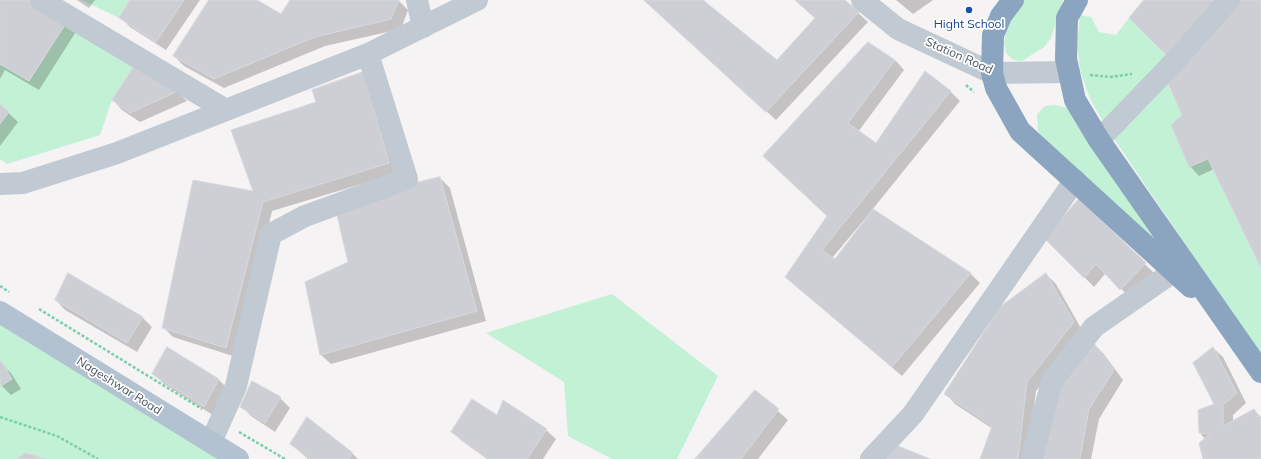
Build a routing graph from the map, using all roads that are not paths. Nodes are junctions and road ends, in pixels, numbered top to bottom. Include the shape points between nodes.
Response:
1 (40, 0) edge
2 (417, 0) edge
3 (477, 0) edge
4 (862, 0) edge
5 (1013, 0) edge
6 (1077, 0) edge
7 (1230, 0) edge
8 (423, 27) junction
9 (368, 54) junction
10 (992, 73) junction
11 (1078, 74) junction
12 (226, 110) junction
13 (1099, 140) junction
14 (1074, 180) junction
15 (0, 184) edge
16 (1173, 272) junction
17 (1217, 310) junction
18 (0, 312) edge
19 (1261, 372) edge
20 (211, 442) junction
21 (238, 459) edge
22 (871, 459) edge
23 (1032, 459) edge

1 - 12 street
2 - 8 street
3 - 8 street
4 - 10 street, Station Road via 898,29
5 - 10 highway via 1001,16 993,34
6 - 11 highway via 1067,18 1066,59
7 - 13 street
8 - 9 street
9 - 12 street
9 - 20 street via 407,179 305,216 271,234 236,386
10 - 11 street, Station Road
10 - 14 highway via 996,88 1020,131
11 - 13 highway via 1075,100
12 - 15 street via 117,152 23,183
13 - 17 highway
14 - 16 highway
14 - 22 street via 913,414
16 - 17 highway
16 - 23 street via 1094,327 1052,381
17 - 19 highway
18 - 20 main road, Nageshwar Road
20 - 21 main road, Nageshwar Road

